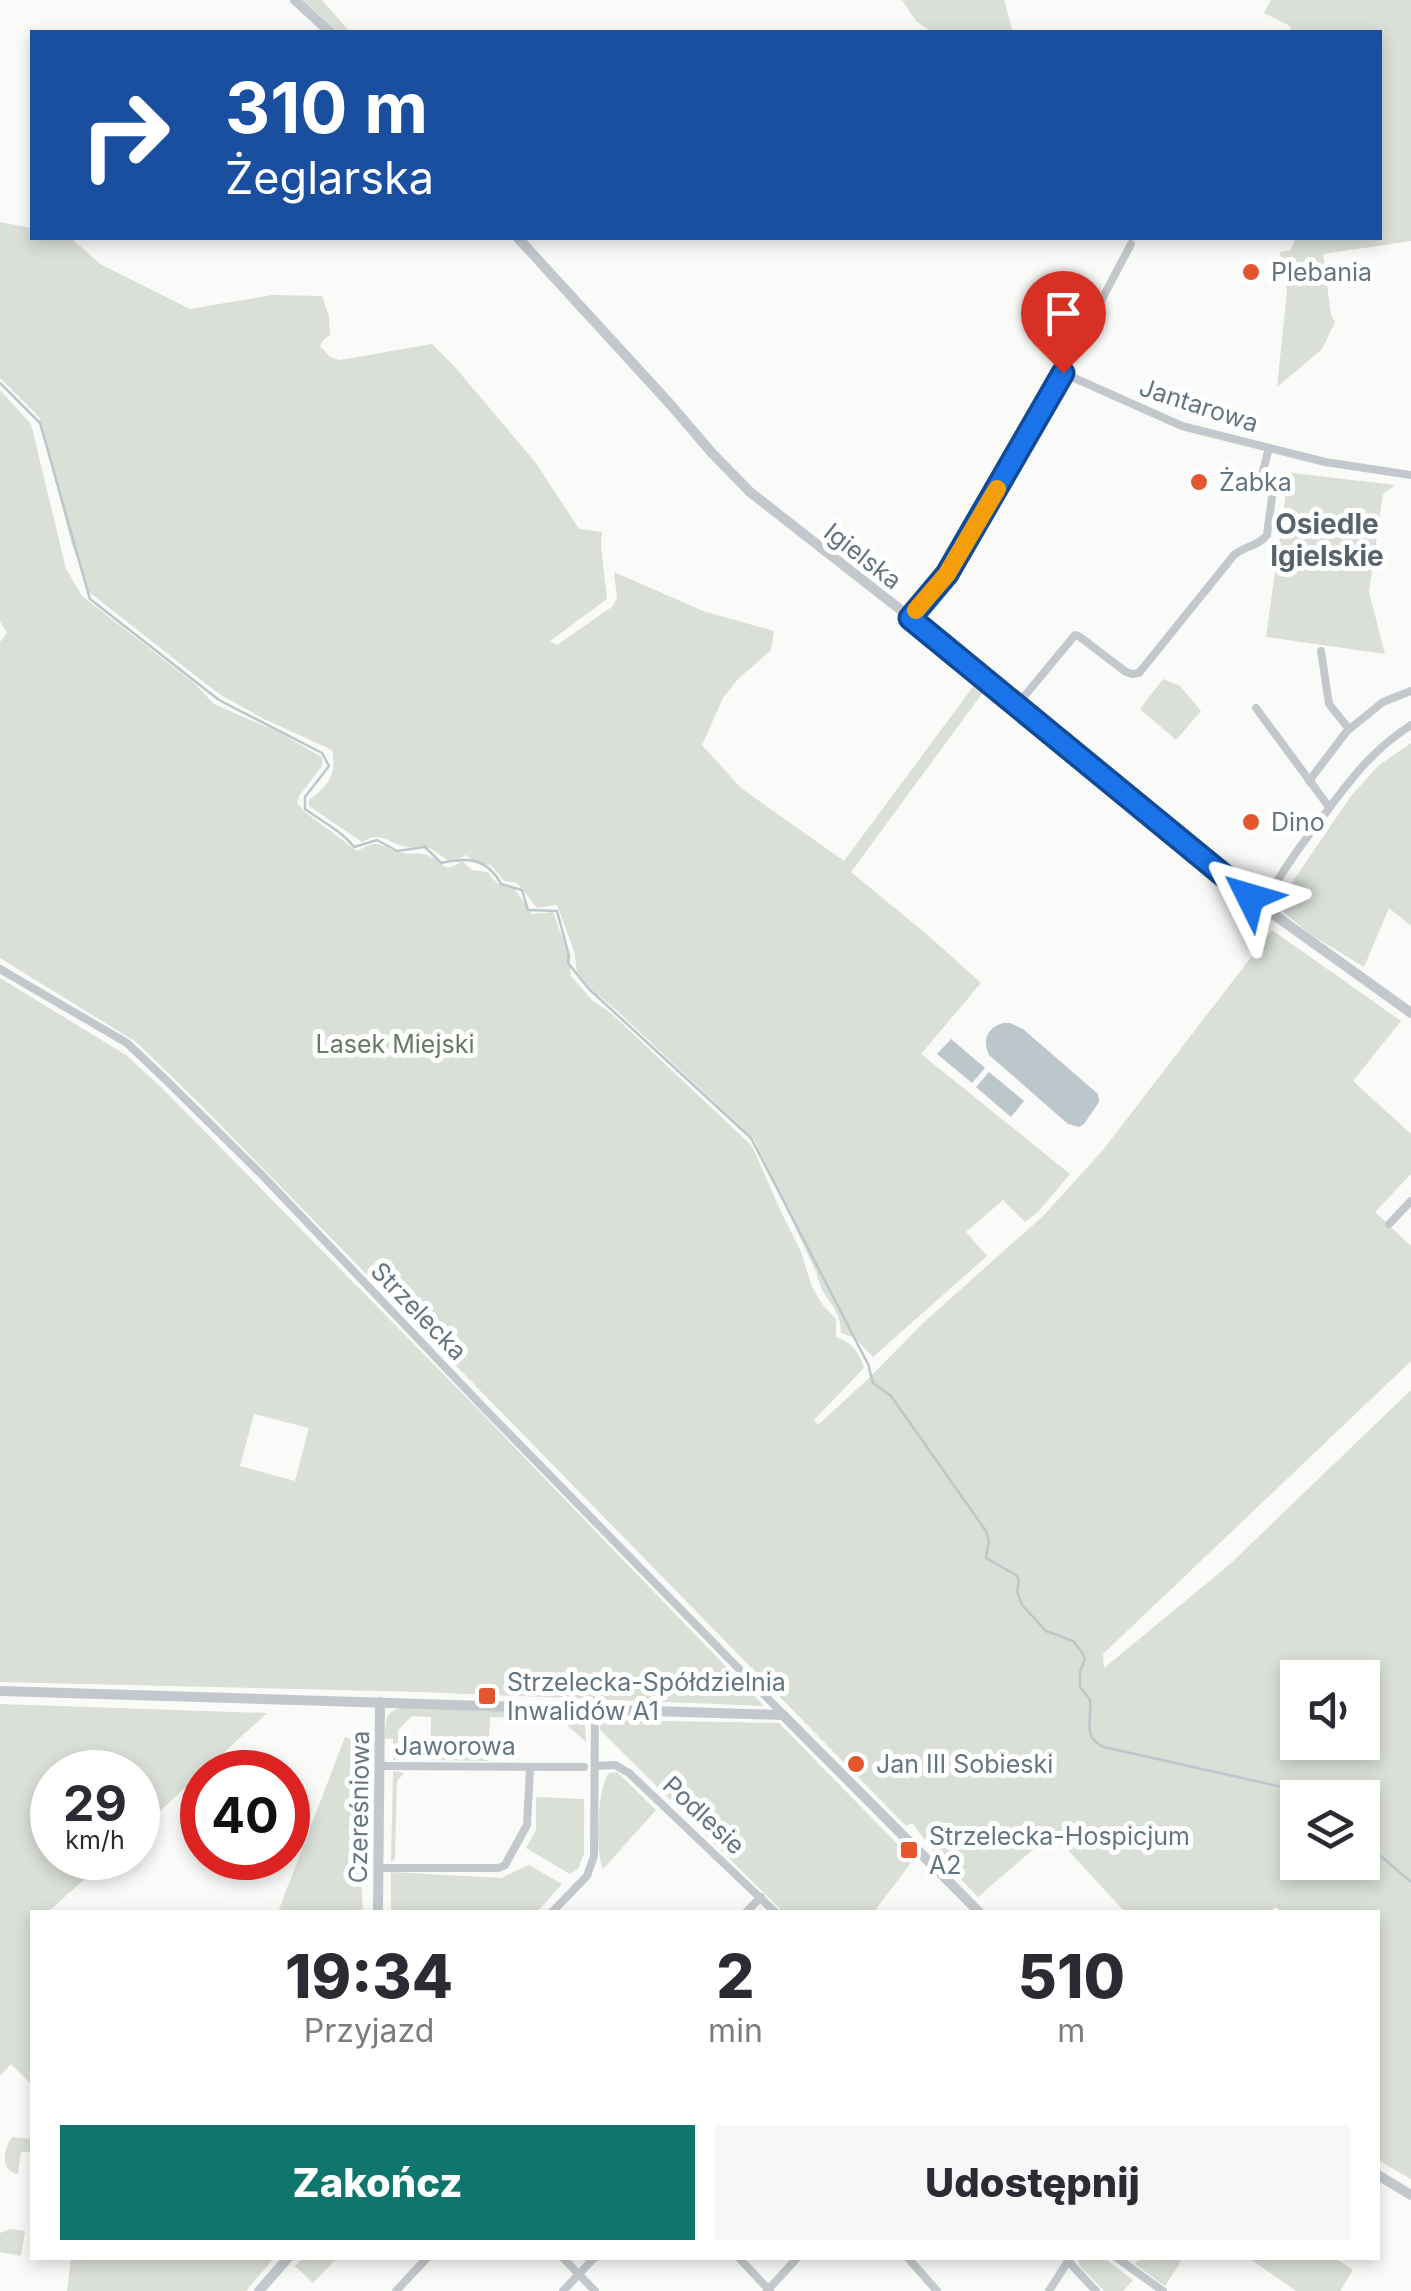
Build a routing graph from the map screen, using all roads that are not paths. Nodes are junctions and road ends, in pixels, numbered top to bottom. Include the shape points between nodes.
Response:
1 (295, 0) edge
2 (328, 30) edge
3 (520, 240) edge
4 (1131, 244) dead end
5 (1063, 373) junction
6 (1269, 448) junction
7 (1411, 476) edge
8 (910, 618) junction
9 (1321, 651) dead end
10 (1411, 691) edge
11 (1017, 705) junction
12 (1256, 708) dead end
13 (1411, 725) edge
14 (1348, 730) junction
15 (1309, 781) junction
16 (1329, 807) junction
17 (1262, 906) junction
18 (0, 969) edge
19 (1411, 1013) edge
20 (1411, 1201) edge
21 (1390, 1224) dead end
22 (0, 1690) edge
23 (380, 1702) junction
24 (595, 1708) junction
25 (784, 1715) junction
26 (380, 1766) junction
27 (596, 1766) junction
28 (530, 1767) junction
29 (584, 1767) dead end
30 (379, 1868) junction
31 (761, 1897) junction
32 (378, 1910) edge
33 (554, 1910) edge
34 (748, 1910) edge
35 (774, 1910) edge
36 (977, 1910) edge
37 (1380, 2176) edge
38 (1411, 2194) edge
39 (286, 2260) edge
40 (425, 2260) edge
41 (565, 2260) edge
42 (592, 2260) edge
43 (741, 2260) edge
44 (795, 2260) edge
45 (910, 2260) edge
46 (1068, 2260) edge
47 (1070, 2260) edge
48 (1121, 2260) edge
49 (579, 2274) junction
50 (768, 2290) edge
51 (259, 2291) edge
52 (396, 2291) edge
53 (563, 2291) edge
54 (594, 2291) edge
55 (937, 2291) edge
56 (1049, 2291) edge
57 (1096, 2291) edge
58 (1163, 2291) edge

1 - 2 street
3 - 8 street, Igielska via 750,492
4 - 5 street
5 - 6 street, Jantarowa via 1182,426
5 - 8 street via 947,574
6 - 7 street, Jantarowa
6 - 11 street via 1263,471 1274,482 1267,535 1234,555 1138,672 1126,672 1075,635
8 - 11 street, Igielska
9 - 14 street via 1329,704
10 - 14 street via 1383,702
11 - 17 street, Igielska
12 - 15 street
13 - 16 street via 1359,767
14 - 15 street
15 - 16 street
16 - 17 street
17 - 19 street, Igielska
18 - 25 street, Strzelecka via 127,1043 166,1080
20 - 21 street
22 - 23 street
23 - 24 street
23 - 26 street, Czereśniowa
24 - 25 street
24 - 27 street
25 - 36 street, Strzelecka
26 - 28 street, Jaworowa
26 - 30 street, Czereśniowa
27 - 31 street, Podlesie via 629,1773
27 - 33 street via 592,1866
28 - 29 street, Jaworowa
28 - 30 street, Jaworowa via 528,1825 506,1866
30 - 32 street, Czereśniowa
31 - 34 street
31 - 35 street, Podlesie
37 - 38 street
39 - 51 street
40 - 52 street
41 - 49 street
42 - 49 street
43 - 50 street
44 - 50 street
45 - 55 street
46 - 56 street
47 - 57 street
48 - 58 street
49 - 53 street
49 - 54 street

